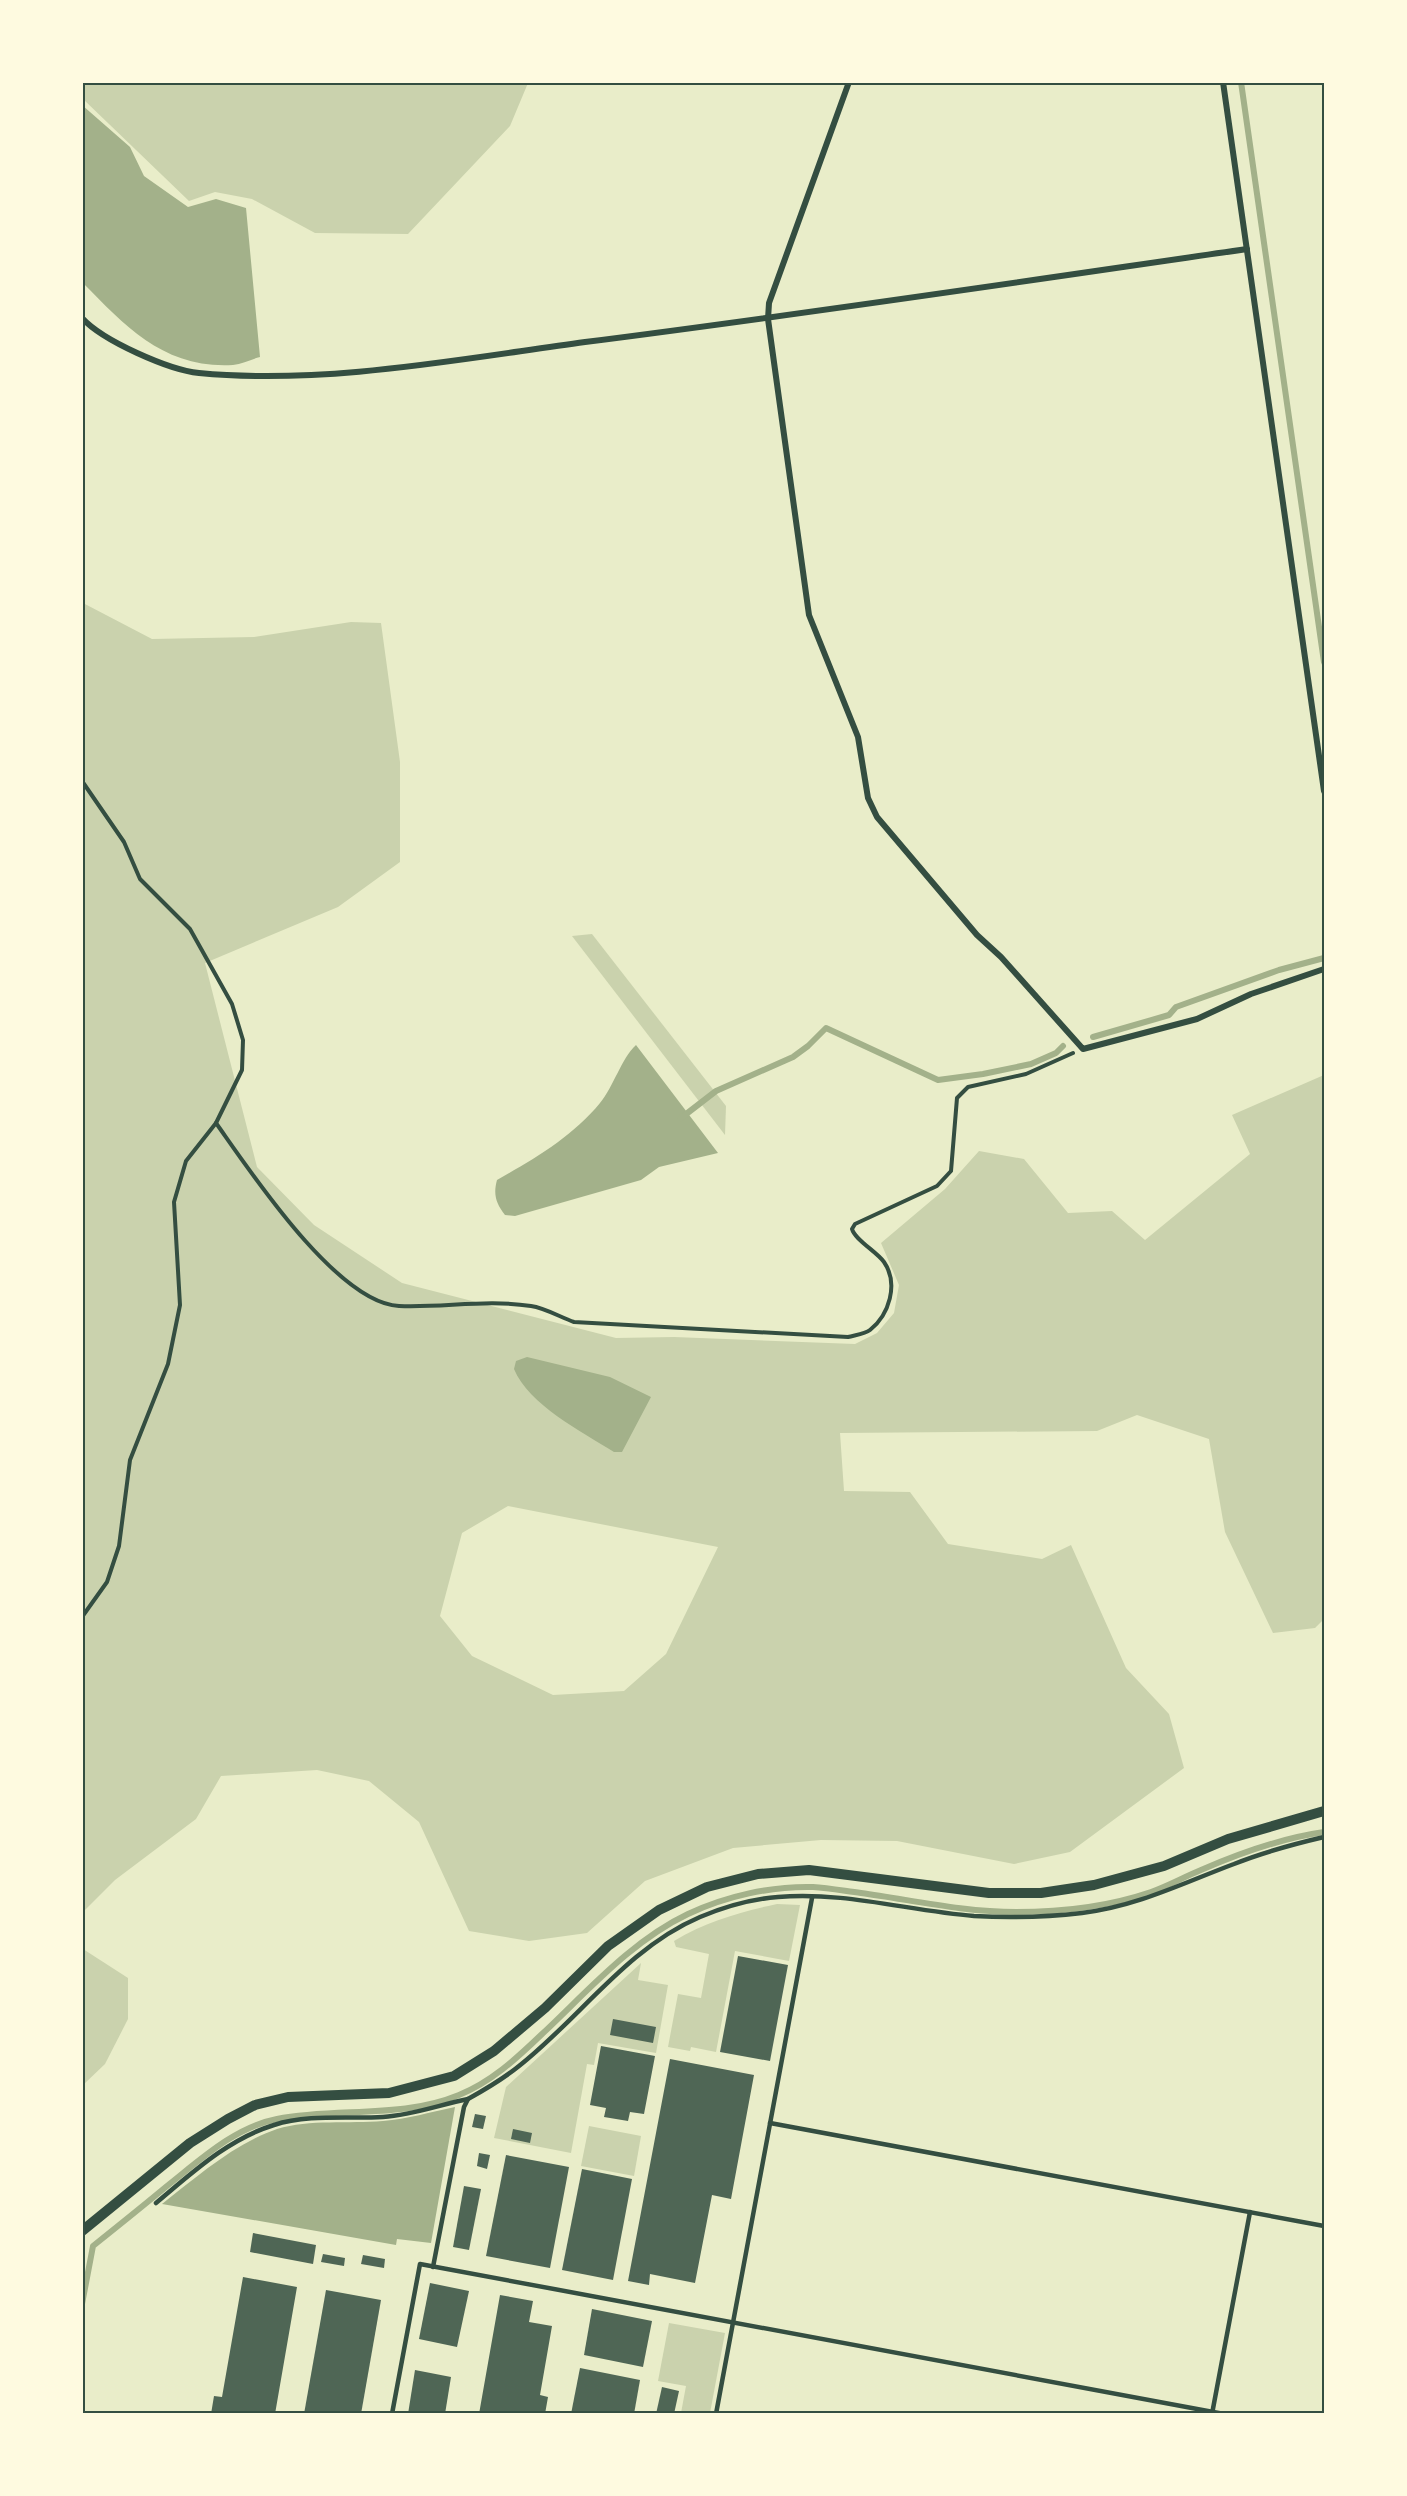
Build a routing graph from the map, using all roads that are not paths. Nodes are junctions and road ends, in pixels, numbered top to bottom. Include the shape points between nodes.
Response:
1 (849, 82) edge
2 (1223, 82) edge
3 (1247, 249) junction
4 (82, 318) edge
5 (768, 319) junction
6 (1324, 792) edge
7 (1324, 969) edge
8 (1324, 1810) edge
9 (1324, 1837) edge
10 (812, 1898) junction
11 (468, 2099) junction
12 (770, 2123) junction
13 (156, 2203) dead end
14 (1250, 2212) junction
15 (1324, 2226) edge
16 (82, 2231) edge
17 (433, 2267) junction
18 (733, 2324) junction
19 (1212, 2412) edge
20 (392, 2414) edge
21 (717, 2414) edge
22 (1224, 2414) edge

1 - 5 street via 769,303
2 - 3 street
3 - 5 street
3 - 6 street
4 - 5 street via 92,329 140,354 195,373 269,377 396,367
5 - 7 street via 808,615 858,737 868,798 877,817 977,935 1083,1049 1197,1019 1251,994
8 - 16 street via 1228,1839 1164,1866 1094,1885 1041,1893 989,1893 809,1870 758,1874 707,1887 659,1910 608,1946 511,2037 454,2076 389,2093 288,2097 255,2105 190,2143
9 - 10 lane via 1233,1864 1134,1903 1084,1913 974,1916
10 - 11 lane via 778,1897 737,1905 699,1917 660,1939 521,2065
10 - 12 lane
11 - 13 lane via 385,2117 274,2124 212,2157
11 - 17 lane
12 - 14 lane
12 - 18 lane
14 - 15 lane
14 - 19 lane
17 - 18 lane
17 - 20 lane via 420,2264
18 - 19 lane
18 - 21 lane
19 - 22 lane

